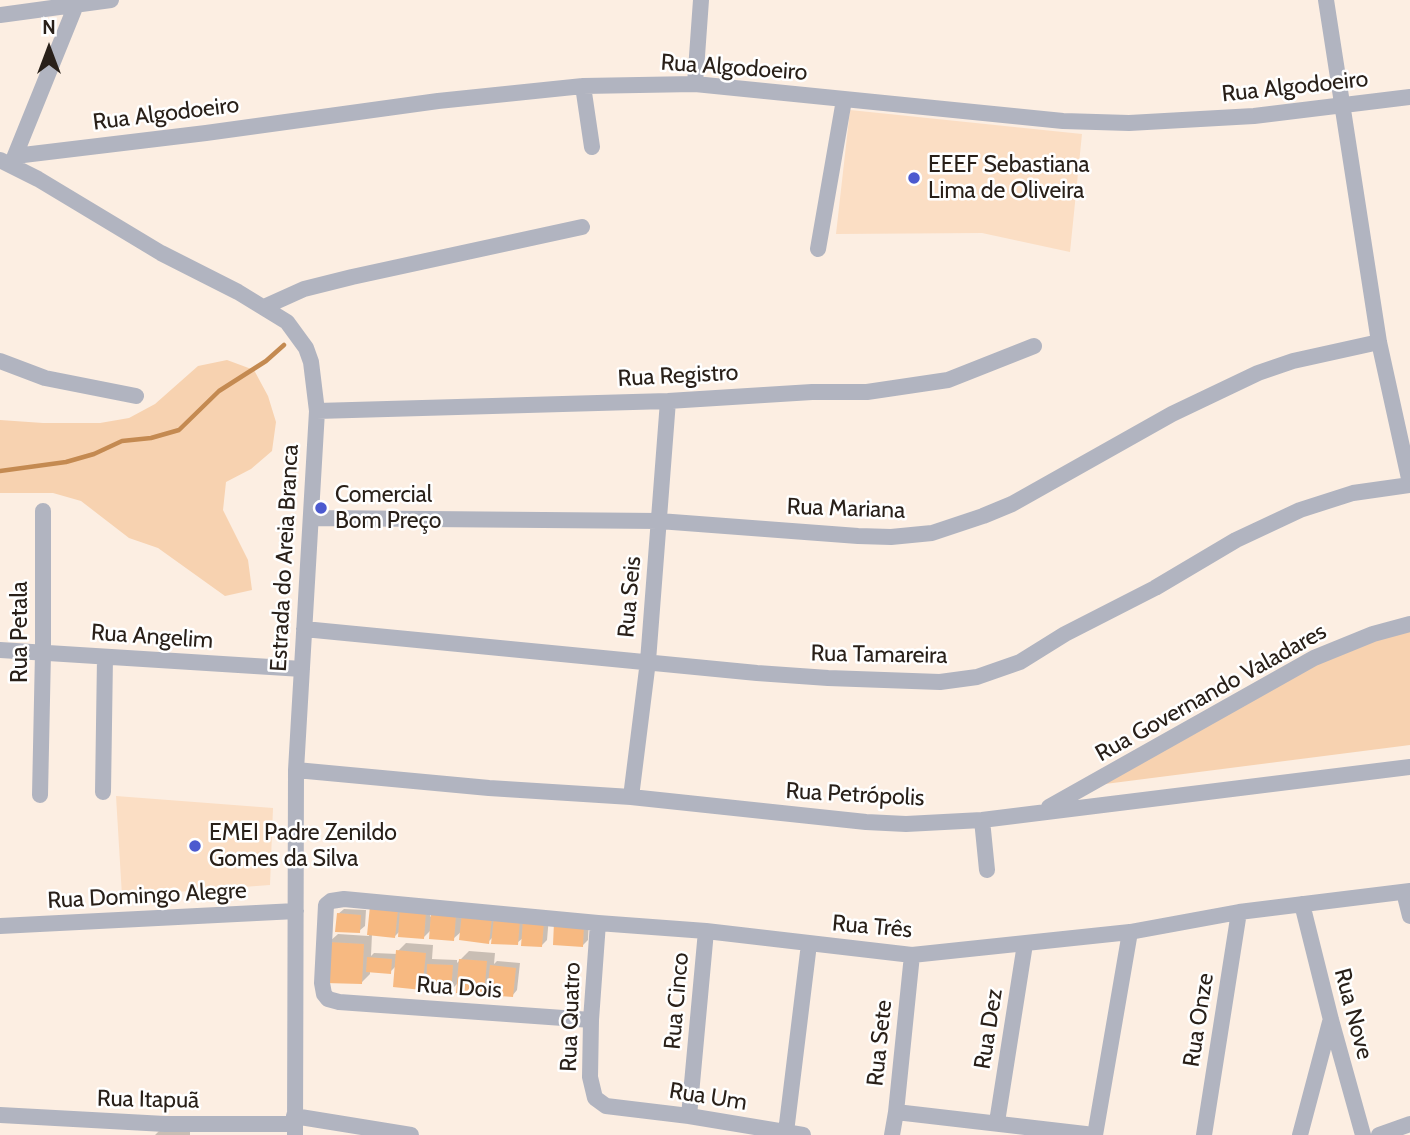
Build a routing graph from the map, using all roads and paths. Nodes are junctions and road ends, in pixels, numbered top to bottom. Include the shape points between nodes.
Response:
1 (111, 0) edge
2 (701, 0) edge
3 (1326, 0) edge
4 (77, 3) edge
5 (0, 15) edge
6 (695, 84) junction
7 (583, 86) junction
8 (1410, 97) edge
9 (844, 100) junction
10 (1343, 106) junction
11 (592, 147) dead end
12 (9, 160) edge
13 (582, 227) dead end
14 (818, 249) dead end
15 (264, 307) junction
16 (1380, 342) junction
17 (1034, 346) dead end
18 (0, 361) edge
19 (136, 397) dead end
20 (668, 401) junction
21 (317, 411) junction
22 (1410, 484) edge
23 (43, 511) dead end
24 (311, 518) junction
25 (659, 521) junction
26 (1410, 624) edge
27 (304, 629) junction
28 (0, 650) edge
29 (43, 652) junction
30 (104, 657) junction
31 (648, 661) junction
32 (302, 669) junction
33 (1410, 767) edge
34 (296, 769) junction
35 (103, 792) dead end
36 (40, 795) dead end
37 (631, 797) junction
38 (1038, 813) junction
39 (982, 820) junction
40 (987, 870) dead end
41 (1407, 891) edge
42 (1302, 904) junction
43 (296, 911) junction
44 (1239, 912) junction
45 (1410, 916) edge
46 (598, 923) junction
47 (0, 926) edge
48 (706, 931) junction
49 (1129, 932) junction
50 (1025, 943) junction
51 (809, 944) junction
52 (912, 955) junction
53 (326, 997) joint
54 (591, 1020) junction
55 (1331, 1020) junction
56 (606, 1106) joint
57 (897, 1112) junction
58 (0, 1115) edge
59 (689, 1116) junction
60 (997, 1122) junction
61 (1410, 1124) edge
62 (294, 1125) edge
63 (795, 1134) edge
64 (411, 1135) edge
65 (892, 1135) edge
66 (1094, 1135) edge
67 (1204, 1135) edge
68 (1300, 1135) edge
69 (1363, 1135) edge
70 (1379, 1135) edge

1 - 4 street
2 - 6 street
3 - 10 street
4 - 5 street
4 - 12 street
6 - 7 street, Rua Algodoeiro
6 - 9 street, Rua Algodoeiro
7 - 11 street
7 - 12 street, Rua Algodoeiro via 438,101
8 - 10 street, Rua Algodoeiro
9 - 10 street, Rua Algodoeiro via 1129,123
9 - 14 street
10 - 16 street
12 - 15 street, Estrada do Areia Branca via 161,253
13 - 15 street via 304,289
15 - 21 street, Estrada do Areia Branca via 287,322 306,348
16 - 22 street
16 - 25 street, Rua Mariana via 1258,373 1172,414 1012,503 932,533 858,536
17 - 20 street, Rua Registro via 948,380 923,385
18 - 19 street via 45,378
20 - 21 street, Rua Registro
20 - 25 street, Rua Seis
21 - 24 street, Estrada do Areia Branca
22 - 31 street, Rua Tamareira via 1353,493 1300,510 1236,540 1020,663 977,677 940,682 854,680
23 - 29 street, Rua Petala
24 - 25 street, Rua Mariana
24 - 27 street, Estrada do Areia Branca
25 - 31 street, Rua Seis
26 - 38 street, Rua Governando Valadares via 1314,658
27 - 31 street, Rua Tamareira
27 - 32 street, Estrada do Areia Branca
28 - 29 street, Rua Angelim
29 - 30 street, Rua Angelim
29 - 36 street, Rua Petala
30 - 32 street, Rua Angelim
30 - 35 street
31 - 37 street, Rua Seis
32 - 34 street, Estrada do Areia Branca
33 - 38 street, Rua Petrópolis
34 - 37 street, Rua Petrópolis
34 - 43 street, Estrada do Areia Branca
37 - 39 street, Rua Petrópolis via 866,822
38 - 39 street, Rua Petrópolis
39 - 40 street
41 - 42 street, Rua Três
41 - 45 street
42 - 44 street, Rua Três
42 - 55 street, Rua Nove
43 - 47 street, Rua Domingo Alegre
43 - 62 street, Estrada do Areia Branca
44 - 49 street, Rua Três
44 - 67 street, Rua Onze
46 - 48 street, Rua Três
46 - 53 street, Rua Três via 344,899 329,903 322,983
46 - 54 street, Rua Quatro
48 - 51 street, Rua Três
48 - 59 street, Rua Cinco
49 - 50 street, Rua Três
49 - 66 street
50 - 52 street, Rua Três
50 - 60 street, Rua Dez
51 - 52 street, Rua Três
51 - 63 street
52 - 57 street, Rua Sete
53 - 54 street, Rua Dois via 339,1002
54 - 56 street, Rua Quatro via 592,1091
55 - 68 street
55 - 69 street, Rua Nove
56 - 59 street, Rua Um
57 - 60 street
57 - 65 street, Rua Sete
58 - 62 street, Rua Itapuã
59 - 63 street, Rua Um
60 - 66 street
61 - 70 street
62 - 64 street, Rua Itapuã

